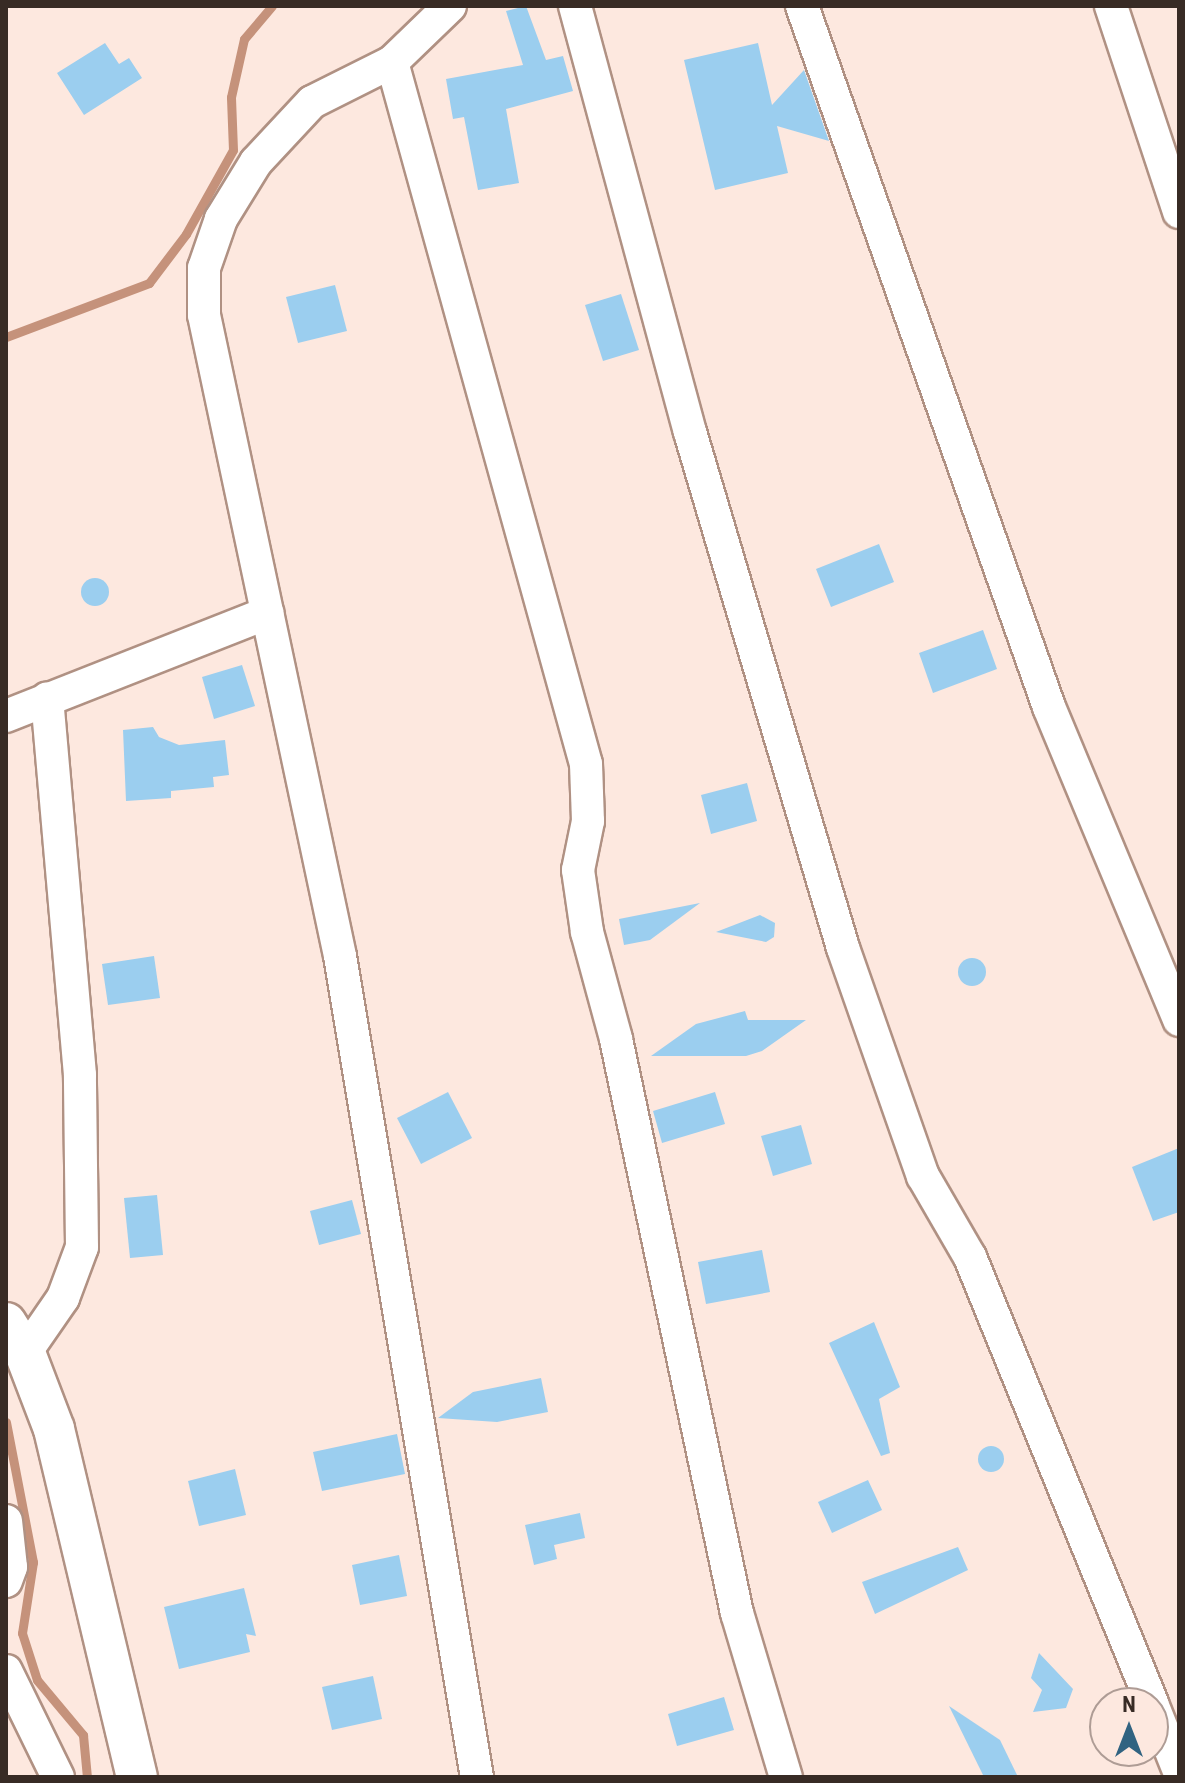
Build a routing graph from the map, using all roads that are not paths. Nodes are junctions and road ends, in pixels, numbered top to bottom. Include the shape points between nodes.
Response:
1 (450, 6) edge
2 (575, 6) edge
3 (802, 6) edge
4 (1111, 6) edge
5 (392, 62) junction
6 (1179, 212) edge
7 (267, 613) junction
8 (47, 698) junction
9 (6, 716) edge
10 (1179, 1020) edge
11 (16, 1338) edge
12 (6, 1521) edge
13 (6, 1581) edge
14 (6, 1671) edge
15 (1145, 1687) edge
16 (1169, 1747) edge
17 (1179, 1771) edge
18 (58, 1777) edge
19 (137, 1777) edge
20 (477, 1777) edge
21 (786, 1777) edge

1 - 5 street
2 - 15 street via 690,432 843,948 923,1176 970,1257
3 - 10 street via 1049,707
4 - 6 street
5 - 7 street via 312,102 256,162 221,219 204,268 204,315
5 - 21 street via 586,764 588,821 578,870 587,932 616,1039 737,1613
7 - 8 street
7 - 20 street via 340,956
8 - 9 street
8 - 11 street via 80,1075 82,1247 63,1298
11 - 19 street via 54,1429
12 - 13 street via 11,1567
14 - 18 street
16 - 17 street

